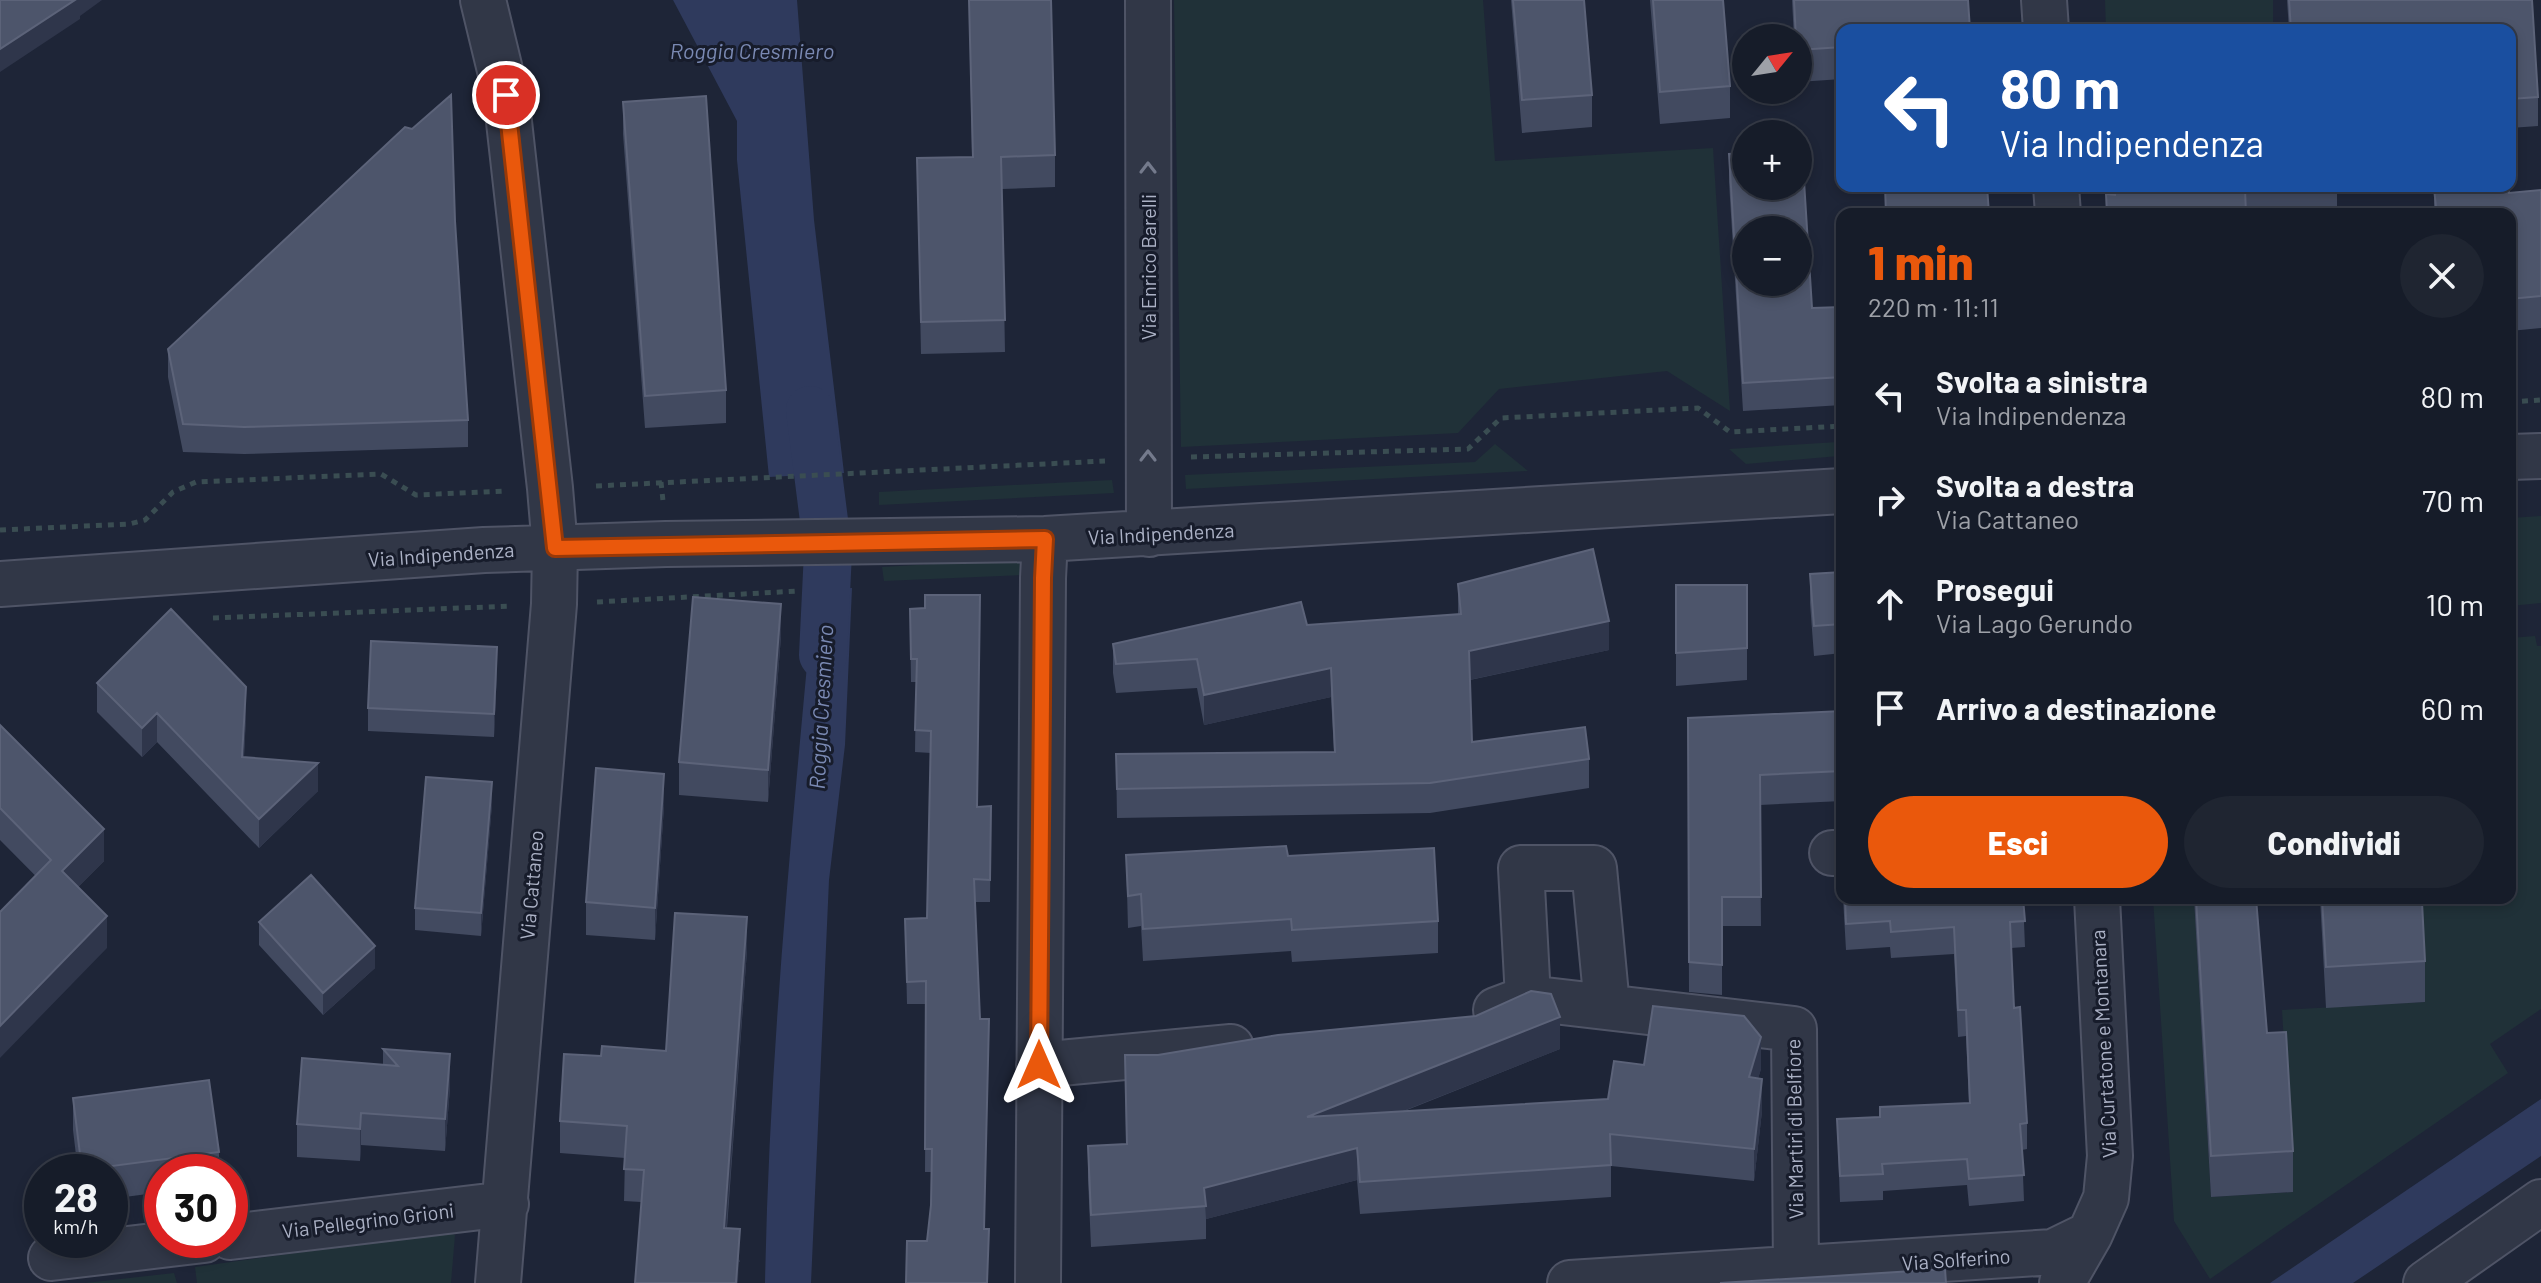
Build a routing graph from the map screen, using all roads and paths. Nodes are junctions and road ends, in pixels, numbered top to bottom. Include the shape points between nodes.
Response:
1 (483, 0) edge
2 (1148, 0) edge
3 (2044, 0) edge
4 (2046, 24) edge
5 (2541, 400) edge
6 (2516, 402) edge
7 (1836, 426) edge
8 (2541, 456) edge
9 (2516, 457) edge
10 (1148, 459) junction
11 (550, 488) junction
12 (1836, 491) edge
13 (0, 530) edge
14 (1149, 534) junction
15 (1045, 539) junction
16 (555, 548) junction
17 (0, 584) edge
18 (773, 593) dead end
19 (554, 604) junction
20 (205, 618) dead end
21 (2097, 904) edge
22 (1528, 998) junction
23 (1607, 1006) junction
24 (1459, 1025) edge
25 (1273, 1043) edge
26 (1039, 1065) junction
27 (2541, 1202) edge
28 (506, 1204) junction
29 (2090, 1234) junction
30 (248, 1235) edge
31 (1796, 1270) junction
32 (498, 1283) edge
33 (1038, 1283) edge
34 (1570, 1283) edge
35 (2062, 1283) edge
36 (2426, 1283) edge

1 - 11 street, Via Cattaneo via 506,95
10 -> 2 street, Via Enrico Barelli
3 - 4 street
5 - 6 path
7 - 10 path via 1730,432 1698,408 1501,418 1468,449
8 - 9 street
10 - 11 path
10 - 14 street, Via Enrico Barelli
11 - 13 path via 416,495 381,474 196,482 173,492 145,520 129,524
11 - 16 street, Via Cattaneo
12 - 14 street, Via Indipendenza
14 - 15 street, Via Indipendenza
15 - 16 street, Via Indipendenza
15 - 26 street
16 - 17 street, Via Indipendenza
16 - 19 street, Via Cattaneo
18 - 19 path
19 - 20 path
19 - 28 street, Via Cattaneo
21 - 29 street, Via Curtatone e Montanara via 2110,1156 2106,1198
22 - 23 street, Via Martiri di Belfiore
22 - 23 street via 1521,868 1594,868
22 - 24 street, Via Martiri di Belfiore
23 - 31 street, Via Martiri di Belfiore via 1794,1029
25 - 26 street
26 - 33 street
27 - 36 street
28 - 30 street, Via Pellegrino Grioni
28 - 32 street, Via Cattaneo
29 - 31 street, Via Solferino via 2053,1252
29 - 35 street
31 - 34 street, Via Solferino

